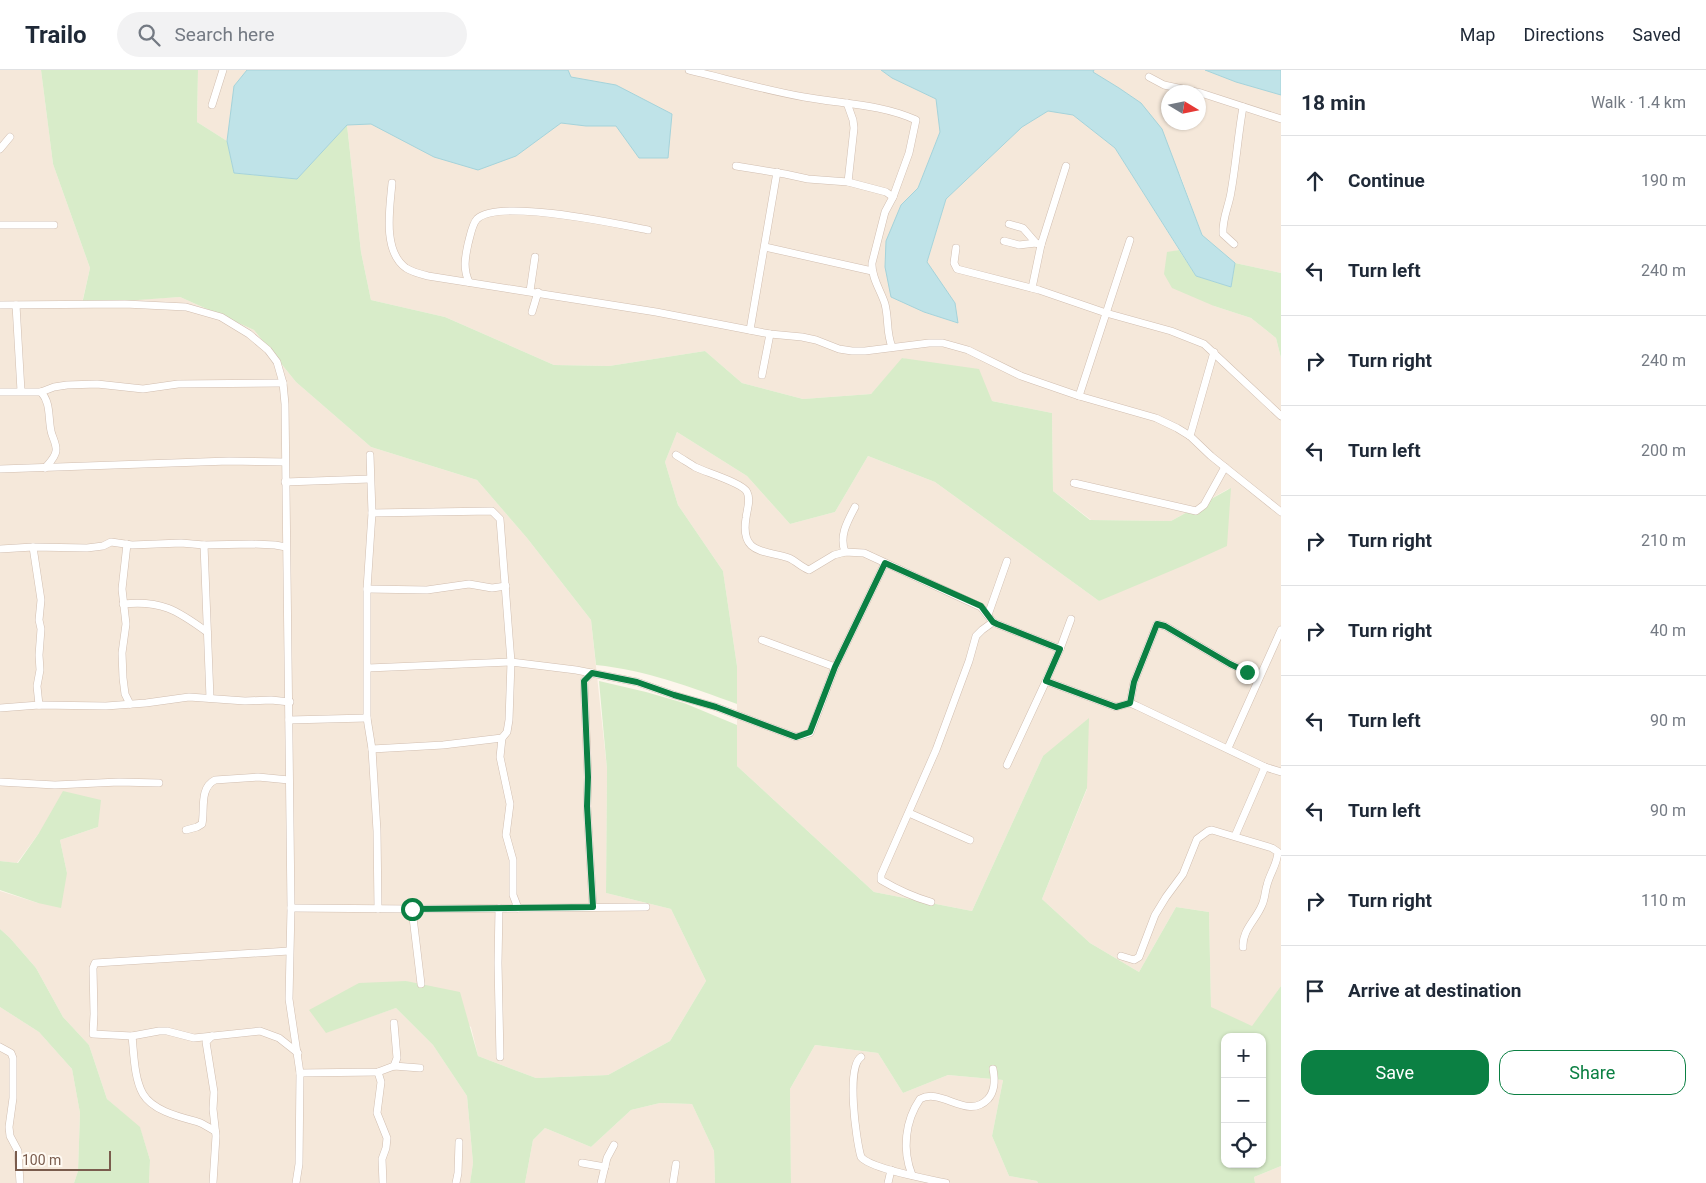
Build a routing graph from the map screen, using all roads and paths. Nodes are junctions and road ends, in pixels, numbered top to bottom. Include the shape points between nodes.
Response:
1 (223, 70) edge
2 (689, 70) edge
3 (1149, 77) dead end
4 (847, 104) junction
5 (212, 105) dead end
6 (1243, 107) junction
7 (1281, 119) edge
8 (10, 138) dead end
9 (0, 149) edge
10 (736, 166) dead end
11 (1066, 166) dead end
12 (777, 172) junction
13 (848, 182) junction
14 (392, 183) dead end
15 (893, 197) junction
16 (1009, 224) dead end
17 (0, 225) edge
18 (54, 225) dead end
19 (648, 230) dead end
20 (1130, 240) dead end
21 (1004, 241) dead end
22 (1039, 244) junction
23 (1234, 244) dead end
24 (765, 247) junction
25 (956, 248) dead end
26 (535, 257) dead end
27 (872, 271) junction
28 (469, 282) junction
29 (1032, 288) junction
30 (530, 291) junction
31 (538, 292) junction
32 (0, 305) edge
33 (16, 305) junction
34 (532, 312) dead end
35 (1106, 313) junction
36 (750, 330) junction
37 (770, 334) junction
38 (892, 347) junction
39 (1214, 352) junction
40 (762, 375) dead end
41 (283, 383) junction
42 (21, 391) junction
43 (0, 392) edge
44 (41, 392) junction
45 (1079, 396) junction
46 (1281, 416) edge
47 (1190, 436) junction
48 (370, 455) dead end
49 (676, 455) dead end
50 (285, 462) junction
51 (1225, 467) junction
52 (0, 468) edge
53 (45, 468) junction
54 (370, 479) junction
55 (285, 482) junction
56 (1074, 483) dead end
57 (855, 508) dead end
58 (372, 512) junction
59 (1281, 512) edge
60 (127, 544) junction
61 (204, 545) junction
62 (33, 547) junction
63 (286, 547) junction
64 (0, 549) edge
65 (845, 552) junction
66 (1007, 561) dead end
67 (885, 563) junction
68 (506, 586) junction
69 (367, 589) junction
70 (123, 604) junction
71 (988, 615) junction
72 (1071, 619) dead end
73 (993, 622) junction
74 (1281, 630) edge
75 (207, 632) junction
76 (762, 640) dead end
77 (1060, 649) junction
78 (511, 662) junction
79 (835, 667) junction
80 (368, 668) junction
81 (592, 673) junction
82 (1259, 677) junction
83 (1046, 681) junction
84 (210, 698) junction
85 (290, 702) junction
86 (1130, 703) junction
87 (130, 704) junction
88 (39, 705) junction
89 (0, 708) edge
90 (367, 718) junction
91 (290, 720) junction
92 (502, 738) junction
93 (1228, 748) junction
94 (372, 749) junction
95 (1007, 765) dead end
96 (1265, 767) junction
97 (1281, 772) edge
98 (289, 780) junction
99 (0, 782) edge
100 (159, 783) dead end
101 (909, 813) junction
102 (186, 830) dead end
103 (1235, 836) junction
104 (970, 840) dead end
105 (931, 902) dead end
106 (593, 907) junction
107 (646, 907) dead end
108 (291, 908) junction
109 (378, 908) junction
110 (500, 908) junction
111 (518, 908) junction
112 (412, 909) junction
113 (1243, 946) dead end
114 (289, 951) junction
115 (1121, 956) dead end
116 (421, 984) dead end
117 (394, 1023) dead end
118 (132, 1036) junction
119 (212, 1036) junction
120 (0, 1047) edge
121 (298, 1053) junction
122 (500, 1056) dead end
123 (861, 1056) dead end
124 (394, 1066) junction
125 (420, 1068) dead end
126 (993, 1069) dead end
127 (378, 1072) junction
128 (300, 1073) junction
129 (215, 1131) junction
130 (459, 1142) dead end
131 (614, 1145) dead end
132 (582, 1163) dead end
133 (676, 1164) dead end
134 (605, 1167) junction
135 (891, 1170) junction
136 (912, 1175) junction
137 (20, 1183) edge
138 (213, 1183) edge
139 (296, 1183) edge
140 (383, 1183) edge
141 (456, 1183) edge
142 (601, 1183) edge
143 (673, 1183) edge
144 (888, 1183) edge
145 (946, 1183) edge

1 - 5 street
2 - 4 street
3 - 6 street via 1164,85 1201,92
4 - 13 street via 854,128
4 - 15 street via 901,113 916,120 909,153
6 - 7 street
6 - 23 street via 1232,188 1222,226 1223,234
8 - 9 street
10 - 12 street
11 - 22 street
12 - 13 street via 808,179
12 - 24 street
13 - 15 street via 886,192
14 - 28 street via 389,233 400,262 410,270 428,276
15 - 27 street via 885,212
16 - 22 street via 1023,228
17 - 18 street
19 - 28 street via 566,214 495,212 478,218 475,223 465,263
20 - 35 street
21 - 22 street via 1020,245
22 - 29 street
24 - 27 street
24 - 36 street
25 - 29 street via 954,263 957,269
26 - 30 street
27 - 38 street via 885,302
28 - 30 street
29 - 35 street
30 - 31 street
31 - 34 street
31 - 36 street
32 - 33 street
33 - 41 street via 186,307 221,317 268,350 277,362
33 - 42 street
35 - 39 street via 1172,331 1204,344
35 - 45 street
36 - 37 street
37 - 38 street via 816,340 852,351
37 - 40 street
38 - 45 street via 928,343 968,350 1021,376
39 - 46 street
39 - 47 street
41 - 44 street via 178,384 143,389 97,384 67,385
41 - 50 street
42 - 43 street
42 - 44 street
44 - 53 street via 48,406 56,445 56,451
45 - 47 street via 1156,418
47 - 51 street
48 - 54 street
49 - 65 street via 747,491 749,503 745,534 752,547 760,552 792,559 808,570 827,557
50 - 53 street
50 - 55 street
51 - 56 street via 1204,506 1196,510
51 - 59 street
52 - 53 street
54 - 55 street
54 - 58 street
55 - 63 street
57 - 65 street via 843,533
58 - 68 street via 492,511 500,519
58 - 69 street
60 - 61 street
60 - 62 street via 111,542 103,546 68,549
60 - 70 street
61 - 63 street
61 - 75 street
62 - 64 street
62 - 88 street via 41,600
63 - 85 street
65 - 67 street via 864,553
66 - 71 street
67 - 71 street via 981,606
67 - 79 street
68 - 69 street via 492,588 469,584 427,590
68 - 78 street
69 - 80 street
70 - 75 street via 142,602 165,606
70 - 87 street via 126,624 123,678
71 - 73 street
72 - 77 street
73 - 77 street
73 - 101 street via 976,636 936,750
74 - 82 street
75 - 84 street
76 - 79 street
77 - 83 street
78 - 80 street
78 - 81 street
78 - 92 street via 509,720
79 - 81 street via 810,732 796,737 637,682
80 - 90 street
81 - 106 street via 584,681
82 - 86 street via 1157,624 1134,682
82 - 93 street
83 - 86 street via 1116,707
83 - 95 street
84 - 85 street
84 - 87 street via 189,697
85 - 91 street
86 - 93 street
87 - 88 street
88 - 89 street
90 - 91 street
90 - 94 street
91 - 98 street
92 - 94 street
92 - 111 street via 500,757 510,804 506,835 513,860 513,895
93 - 96 street
94 - 109 street via 378,831
96 - 97 street
96 - 103 street
98 - 102 street via 258,777 210,782 204,796 202,824
98 - 108 street
99 - 100 street via 55,785
101 - 104 street
101 - 105 street via 881,880 912,897
103 - 113 street via 1278,852 1262,904 1245,932
103 - 115 street via 1212,830 1199,836 1183,874 1155,915 1139,957 1134,960
106 - 107 street
106 - 111 street
108 - 109 street
108 - 114 street
109 - 112 street
110 - 111 street
110 - 112 street
110 - 122 street
112 - 116 street
114 - 118 street via 95,963 93,1034
114 - 121 street via 289,999
117 - 124 street via 397,1058
118 - 119 street via 167,1031 194,1038
118 - 129 street via 139,1081 147,1099 166,1111
119 - 121 street via 260,1031 279,1038
119 - 129 street via 206,1042 213,1081
120 - 137 street via 11,1053 13,1058 9,1127 18,1151
121 - 128 street
123 - 135 street via 855,1064 853,1100 859,1151 866,1162
124 - 125 street
124 - 127 street
126 - 136 street via 992,1093 977,1106 930,1096 919,1100 911,1118 905,1147
127 - 128 street
127 - 140 street via 381,1082 377,1113 387,1138 382,1159
128 - 139 street
129 - 138 street
130 - 141 street
131 - 134 street
132 - 134 street
133 - 143 street
134 - 142 street
135 - 136 street
135 - 144 street
136 - 145 street

